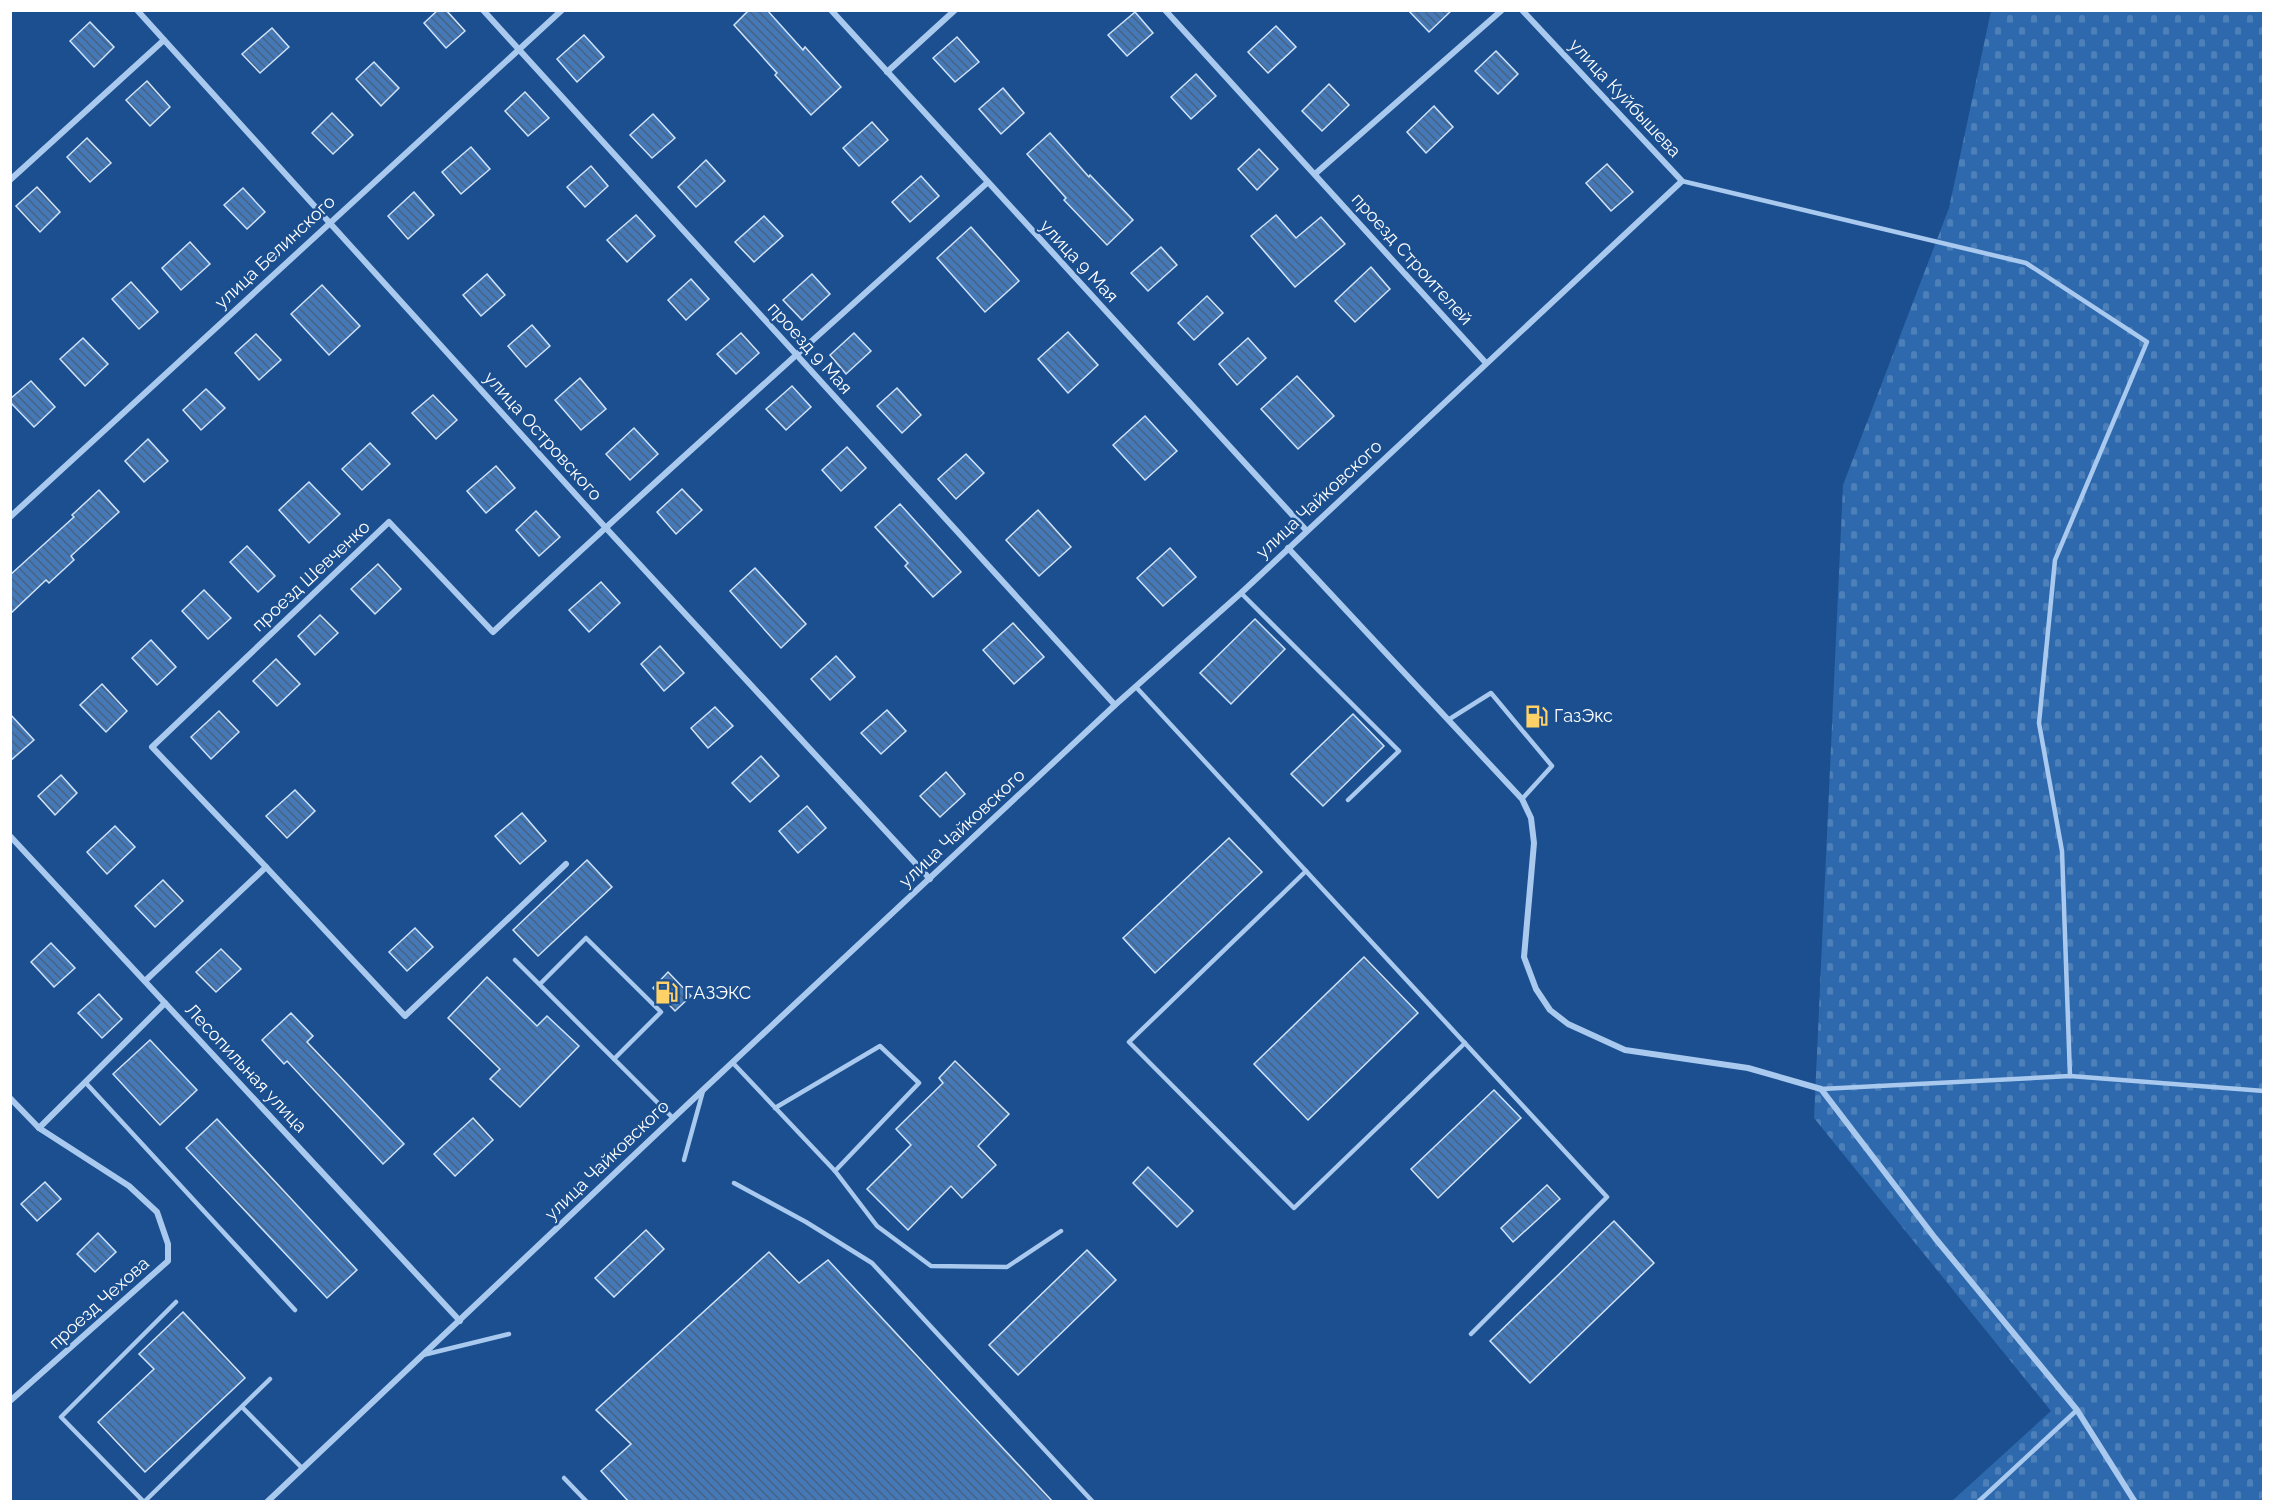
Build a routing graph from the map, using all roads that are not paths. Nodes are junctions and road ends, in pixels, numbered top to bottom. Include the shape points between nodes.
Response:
1 (137, 10) edge
2 (483, 10) edge
3 (562, 10) edge
4 (831, 10) edge
5 (955, 10) edge
6 (1165, 10) edge
7 (1502, 10) edge
8 (1522, 10) edge
9 (164, 40) junction
10 (519, 49) junction
11 (886, 72) junction
12 (1315, 174) junction
13 (10, 180) edge
14 (1682, 181) junction
15 (987, 183) junction
16 (329, 223) junction
17 (797, 356) junction
18 (1486, 363) junction
19 (10, 517) edge
20 (605, 527) junction
21 (1306, 530) junction
22 (1288, 548) junction
23 (1241, 593) junction
24 (1136, 687) junction
25 (1115, 705) junction
26 (1448, 720) junction
27 (1522, 799) junction
28 (1348, 800) dead end
29 (10, 836) edge
30 (566, 864) dead end
31 (266, 867) junction
32 (1306, 871) junction
33 (930, 879) junction
34 (515, 960) dead end
35 (145, 981) junction
36 (540, 984) junction
37 (165, 1003) junction
38 (1465, 1043) junction
39 (614, 1059) junction
40 (733, 1063) junction
41 (2070, 1076) junction
42 (85, 1082) junction
43 (704, 1089) junction
44 (1821, 1089) junction
45 (2264, 1091) edge
46 (10, 1098) edge
47 (775, 1108) junction
48 (673, 1118) junction
49 (39, 1128) junction
50 (684, 1160) dead end
51 (834, 1172) junction
52 (734, 1183) dead end
53 (1061, 1231) dead end
54 (176, 1302) dead end
55 (295, 1310) dead end
56 (460, 1321) junction
57 (509, 1334) dead end
58 (1471, 1334) dead end
59 (421, 1356) junction
60 (270, 1379) dead end
61 (10, 1401) edge
62 (242, 1407) junction
63 (2077, 1410) junction
64 (302, 1468) junction
65 (564, 1478) dead end
66 (267, 1502) edge
67 (587, 1502) edge
68 (1094, 1502) edge
69 (1978, 1502) edge
70 (2135, 1502) edge

1 - 9 street, улица Островского
2 - 10 street, проезд 9 Мая
3 - 10 street, улица Белинского
4 - 11 street, улица 9 Мая
5 - 11 street
6 - 12 street, проезд Строителей
7 - 12 street
8 - 14 street, улица Куйбышева
9 - 13 street
9 - 16 street, улица Островского
10 - 16 street, улица Белинского
10 - 17 street, проезд 9 Мая
11 - 15 street, улица 9 Мая
12 - 18 street, проезд Строителей
14 - 18 street, улица Чайковского
14 - 41 lane via 2026,263 2147,342 2055,560 2039,723 2062,851
15 - 17 street
15 - 21 street, улица 9 Мая
16 - 19 street, улица Белинского
16 - 20 street, улица Островского
17 - 20 street
17 - 25 street, проезд 9 Мая
18 - 21 street, улица Чайковского
20 - 31 street, проезд Шевченко via 493,633 389,522 152,747
20 - 33 street, улица Островского
21 - 22 street, улица Чайковского
22 - 23 street, улица Чайковского
22 - 26 street
23 - 24 street, улица Чайковского
23 - 28 lane via 1399,751
24 - 25 street, улица Чайковского
24 - 32 lane
25 - 33 street, улица Чайковского
26 - 27 street
26 - 27 lane via 1491,693 1552,766
27 - 44 street via 1531,818 1534,843 1524,957 1536,989 1550,1010 1568,1024 1625,1050 1749,1068
29 - 35 street, Лесопильная улица
30 - 31 street, проезд Шевченко via 405,1016
31 - 35 street
32 - 38 lane
32 - 38 lane via 1129,1042 1294,1208
33 - 40 street, улица Чайковского
34 - 36 lane
35 - 37 street, Лесопильная улица
36 - 39 lane
36 - 39 lane via 586,938 661,1012
37 - 42 street
37 - 56 street, Лесопильная улица
38 - 58 lane via 1607,1197
39 - 48 lane
40 - 43 street, улица Чайковского
40 - 47 lane
41 - 44 lane
41 - 45 lane
42 - 49 street
42 - 55 lane
43 - 48 street, улица Чайковского
43 - 50 lane
44 - 63 street via 1935,1238
46 - 49 street, проезд Чехова
47 - 51 lane
47 - 51 lane via 880,1046 919,1083
48 - 56 street, улица Чайковского
49 - 61 street, проезд Чехова via 129,1186 157,1212 168,1244 168,1262
51 - 53 lane via 877,1226 931,1266 1007,1268
52 - 68 lane via 872,1263
54 - 62 lane via 61,1417 144,1502
56 - 59 street, улица Чайковского
57 - 59 lane
59 - 64 street, улица Чайковского
60 - 62 lane
62 - 64 lane
63 - 69 lane
63 - 70 street
64 - 66 street, улица Чайковского
65 - 67 lane

